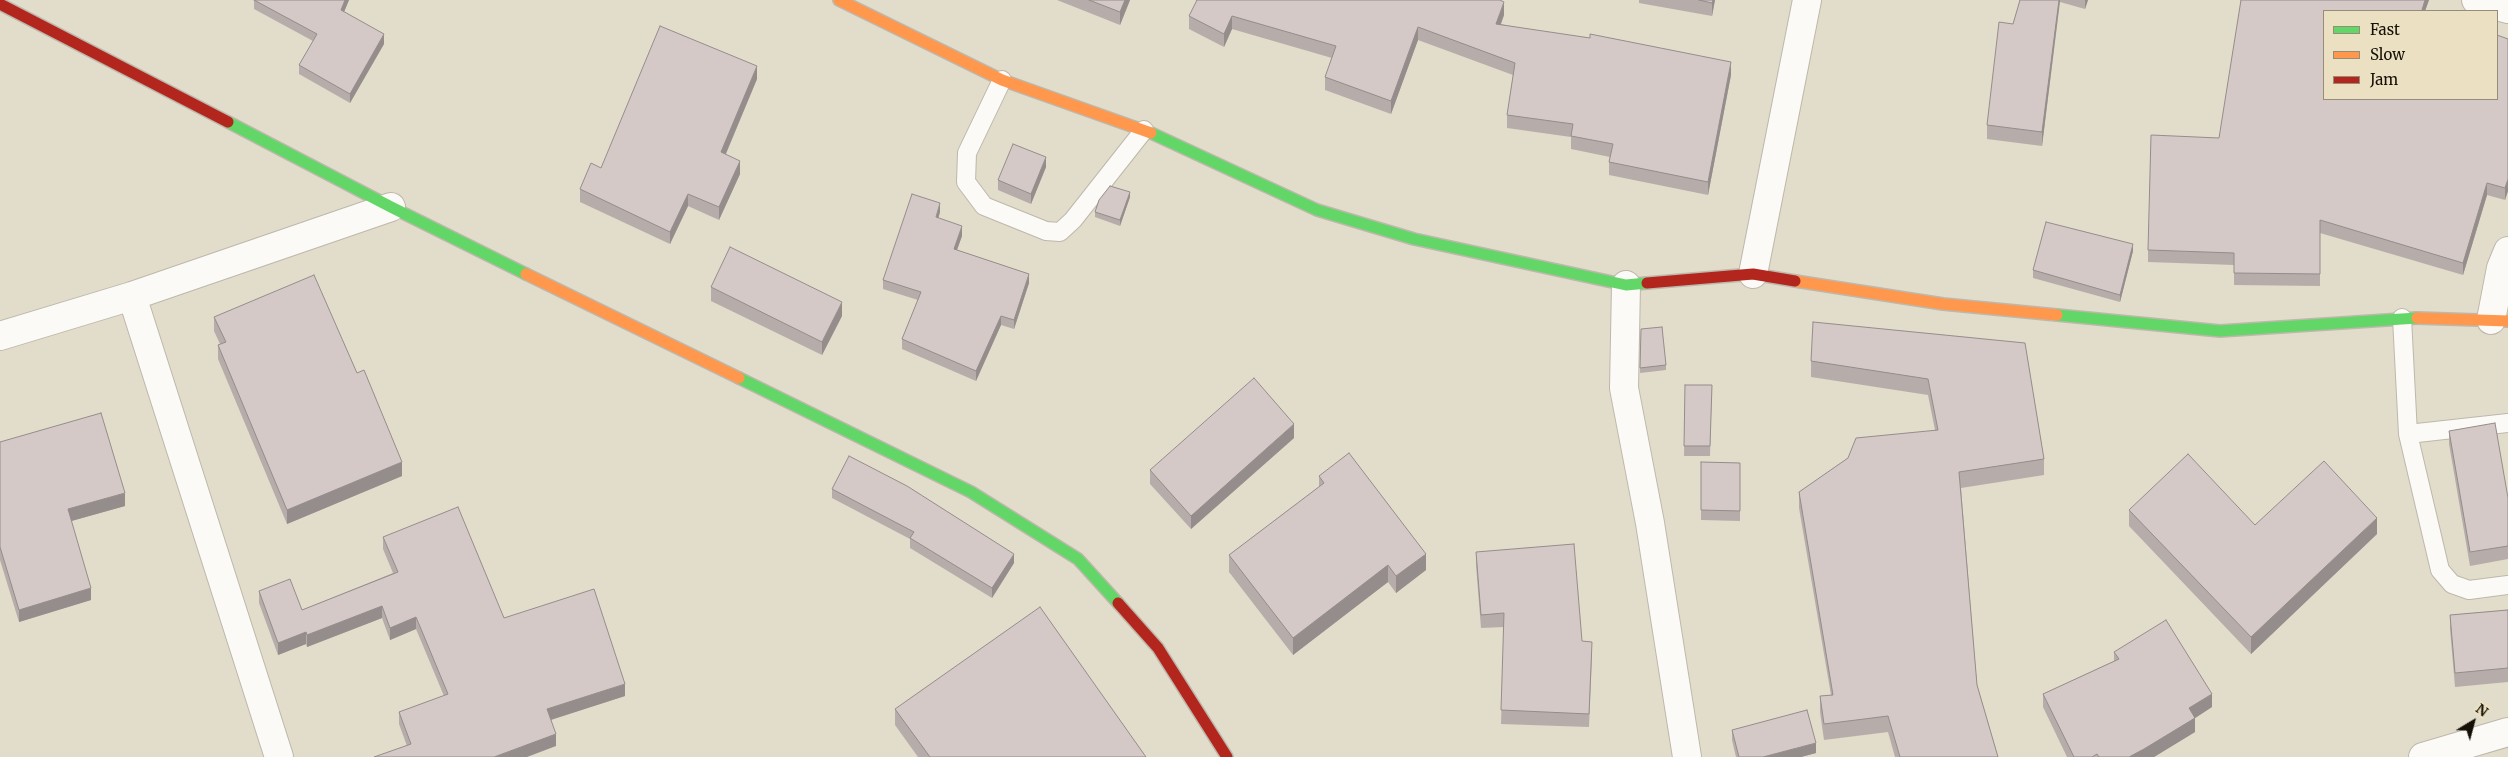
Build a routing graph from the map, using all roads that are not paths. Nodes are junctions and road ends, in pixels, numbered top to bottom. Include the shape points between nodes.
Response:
1 (839, 0) edge
2 (1808, 0) edge
3 (2476, 0) edge
4 (0, 4) edge
5 (2508, 10) edge
6 (1002, 80) junction
7 (1144, 130) junction
8 (391, 207) junction
9 (2508, 251) edge
10 (1753, 274) junction
11 (1626, 285) junction
12 (132, 296) junction
13 (2402, 318) junction
14 (2499, 320) edge
15 (0, 336) edge
16 (2508, 423) edge
17 (2408, 434) junction
18 (2508, 585) edge
19 (2508, 732) edge
20 (279, 757) edge
21 (1227, 757) edge
22 (1687, 757) edge
23 (2423, 757) edge

1 - 6 street
2 - 10 street
3 - 5 street
4 - 8 street
6 - 7 street
6 - 7 lane via 966,153 966,182 984,206 1046,231 1060,232 1074,220
7 - 11 street via 1317,210 1414,239
8 - 12 street
8 - 21 street via 971,492 1078,559 1158,648
9 - 14 street via 2501,268
10 - 11 street
10 - 13 street via 1943,304 2220,332
11 - 22 street via 1624,388 1650,523
12 - 15 street
12 - 20 street
13 - 14 street
13 - 17 lane
16 - 17 lane
17 - 18 lane via 2440,570 2452,584 2469,590
19 - 23 street

